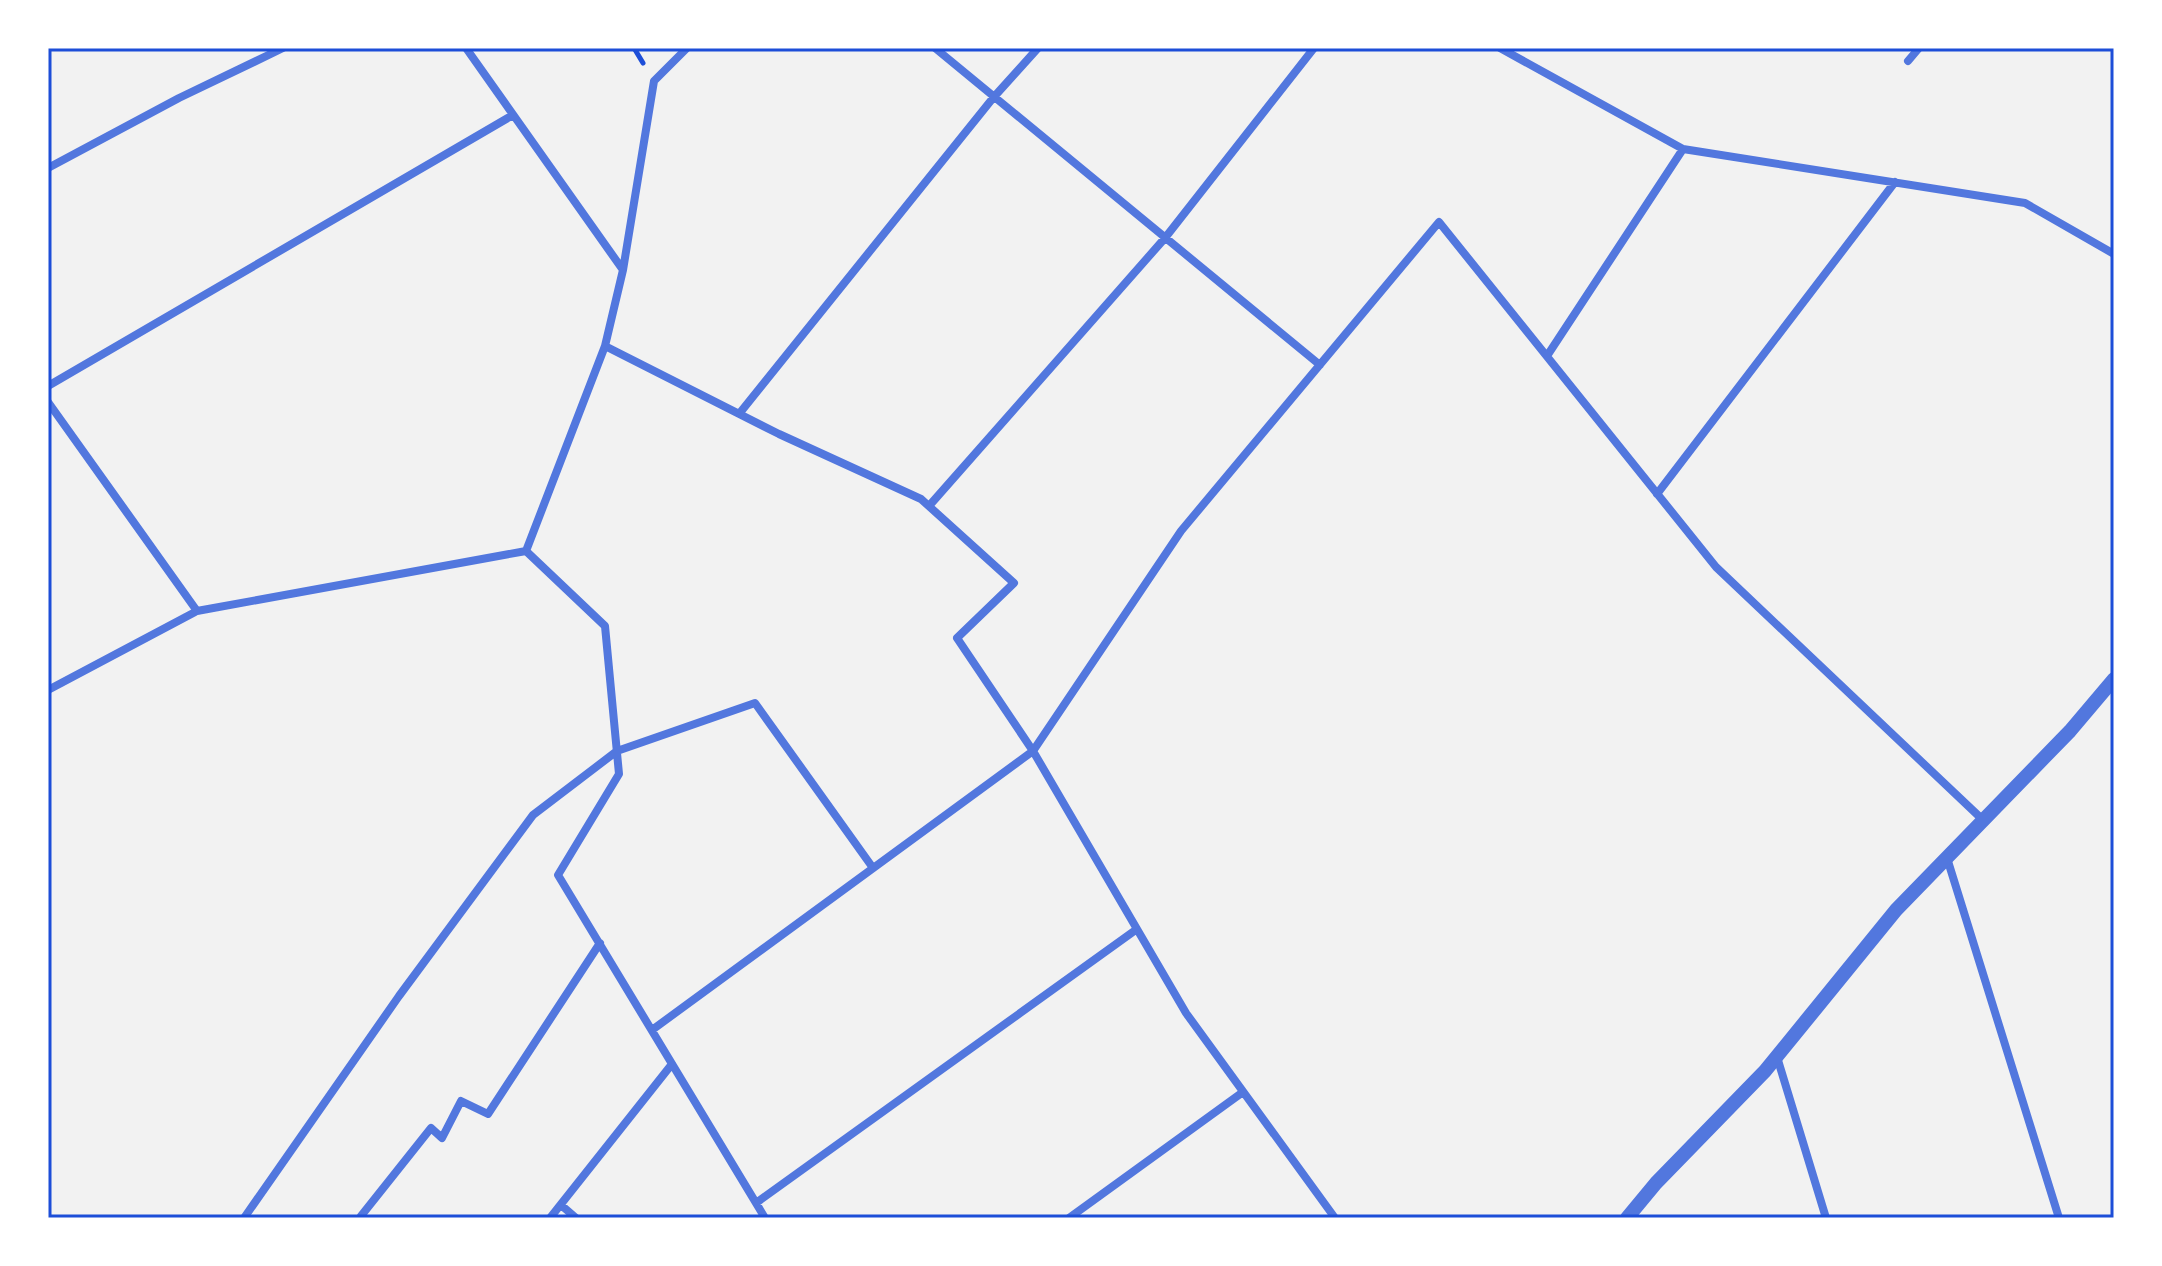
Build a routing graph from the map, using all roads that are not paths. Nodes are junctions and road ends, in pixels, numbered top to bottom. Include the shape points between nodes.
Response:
1 (283, 48) edge
2 (466, 48) edge
3 (687, 48) edge
4 (935, 48) edge
5 (1038, 48) edge
6 (1314, 48) edge
7 (1500, 48) edge
8 (1919, 48) edge
9 (1908, 61) dead end
10 (993, 98) junction
11 (513, 115) junction
12 (1683, 149) junction
13 (48, 168) edge
14 (1895, 182) junction
15 (1165, 238) junction
16 (2114, 254) edge
17 (623, 270) junction
18 (605, 346) junction
19 (1547, 356) junction
20 (1320, 365) junction
21 (48, 386) edge
22 (48, 402) edge
23 (739, 414) junction
24 (1657, 494) junction
25 (929, 506) junction
26 (526, 551) junction
27 (197, 611) junction
28 (2114, 679) edge
29 (48, 690) edge
30 (617, 751) junction
31 (1033, 751) junction
32 (1983, 820) junction
33 (1947, 858) junction
34 (873, 868) junction
35 (1137, 929) junction
36 (600, 943) junction
37 (652, 1030) junction
38 (1777, 1056) junction
39 (672, 1064) junction
40 (1243, 1092) junction
41 (756, 1203) junction
42 (561, 1205) junction
43 (244, 1218) edge
44 (363, 1218) edge
45 (550, 1218) edge
46 (576, 1218) edge
47 (765, 1218) edge
48 (1069, 1218) edge
49 (1335, 1218) edge
50 (1627, 1218) edge
51 (1826, 1218) edge
52 (2059, 1218) edge

1 - 13 street
2 - 11 street
3 - 17 street via 654,81
4 - 10 street
5 - 10 street
6 - 15 street
7 - 12 street
8 - 9 street
10 - 15 street
10 - 23 street
11 - 17 street
11 - 21 street
12 - 14 street
12 - 19 street
14 - 16 street via 2025,203
14 - 24 street
15 - 20 street
15 - 25 street
17 - 18 street
18 - 23 street
18 - 26 street
19 - 20 street via 1439,222
19 - 24 street
20 - 31 street via 1181,531
22 - 27 street
23 - 25 street
24 - 32 street via 1716,567
25 - 31 street via 1014,583 957,638
26 - 27 street
26 - 30 street via 605,626
27 - 29 street
28 - 32 street
30 - 34 street via 755,703
30 - 36 street via 619,774 558,875
30 - 43 street via 533,815
31 - 34 street
31 - 35 street
32 - 33 street
33 - 38 street via 1896,910
33 - 52 street
34 - 37 street
35 - 40 street via 1186,1013
35 - 41 street
36 - 37 street
36 - 44 street via 488,1114 461,1101 442,1138 431,1128
37 - 39 street
38 - 50 street
38 - 51 street
39 - 41 street
39 - 42 street
40 - 48 street
40 - 49 street
41 - 47 street
42 - 45 street
42 - 46 street

